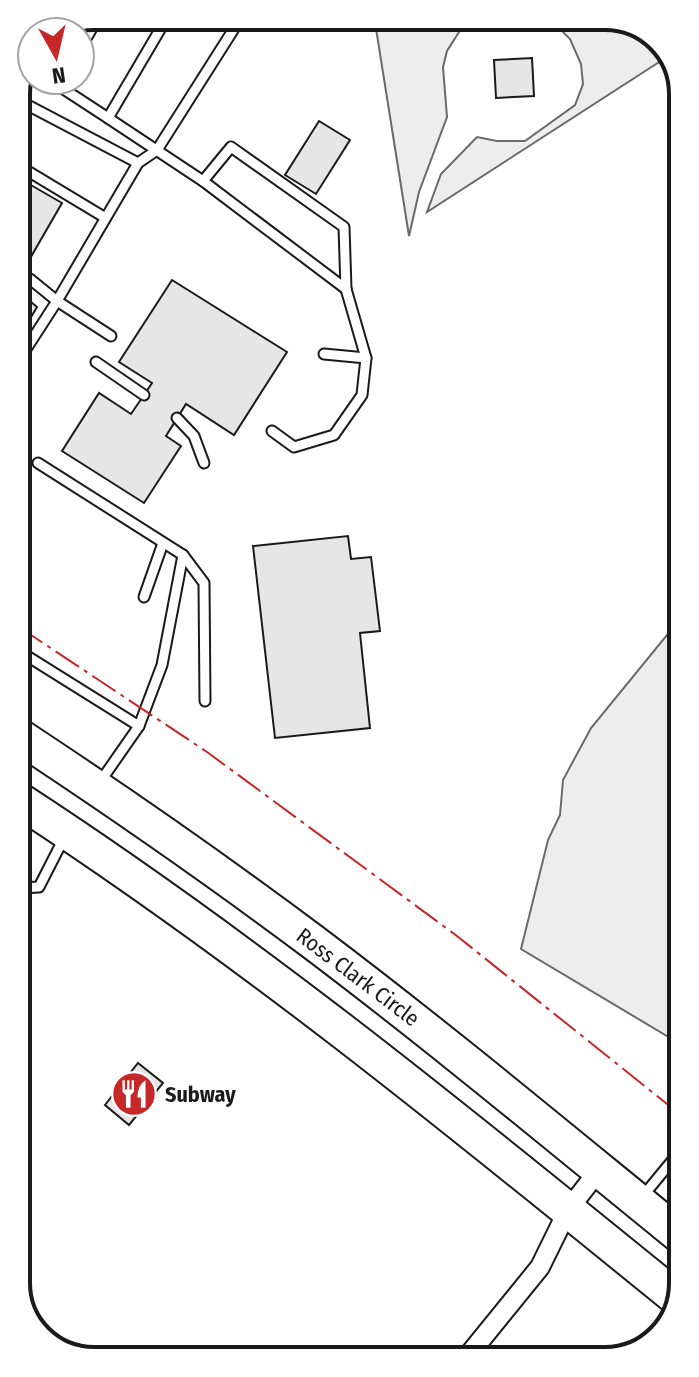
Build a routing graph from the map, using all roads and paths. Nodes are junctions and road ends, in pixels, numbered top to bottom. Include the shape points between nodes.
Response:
1 (159, 31) edge
2 (233, 31) edge
3 (74, 96) edge
4 (30, 106) edge
5 (108, 118) junction
6 (157, 150) junction
7 (138, 163) junction
8 (30, 172) edge
9 (203, 181) junction
10 (104, 217) junction
11 (30, 279) edge
12 (346, 289) junction
13 (57, 301) junction
14 (111, 336) dead end
15 (30, 343) edge
16 (324, 354) dead end
17 (366, 358) junction
18 (96, 362) dead end
19 (144, 395) dead end
20 (177, 418) dead end
21 (272, 431) dead end
22 (38, 463) dead end
23 (204, 463) dead end
24 (163, 543) junction
25 (183, 555) junction
26 (144, 597) dead end
27 (30, 658) edge
28 (205, 701) dead end
29 (139, 726) junction
30 (30, 743) edge
31 (97, 787) junction
32 (30, 807) edge
33 (68, 831) junction
34 (30, 887) edge
35 (312, 941) junction
36 (281, 984) junction
37 (669, 1164) edge
38 (599, 1170) junction
39 (638, 1201) junction
40 (568, 1210) junction
41 (669, 1226) edge
42 (668, 1291) edge
43 (475, 1347) edge

1 - 5 lane
2 - 6 lane
3 - 5 lane
4 - 7 lane
5 - 6 lane
6 - 7 lane
6 - 9 lane
7 - 10 lane
8 - 10 lane
9 - 12 lane
9 - 12 lane via 231,147 344,227
10 - 13 lane
11 - 13 lane
12 - 17 lane
13 - 14 lane
13 - 15 lane
16 - 17 lane
17 - 21 lane via 362,395 334,435 294,447
18 - 19 lane
20 - 23 lane via 194,436
22 - 24 lane
24 - 25 lane
24 - 26 lane
25 - 28 lane via 204,583
25 - 29 lane via 162,665
27 - 29 lane
29 - 31 lane
30 - 31 highway, Ross Clark Circle
31 - 33 highway
31 - 35 highway, Ross Clark Circle
32 - 33 highway
33 - 34 lane via 39,887
33 - 36 highway
35 - 36 highway
35 - 38 highway, Ross Clark Circle
36 - 40 highway
37 - 39 lane
38 - 39 highway, Ross Clark Circle
38 - 40 street
39 - 41 highway, Ross Clark Circle
40 - 42 highway
40 - 43 street via 540,1267

